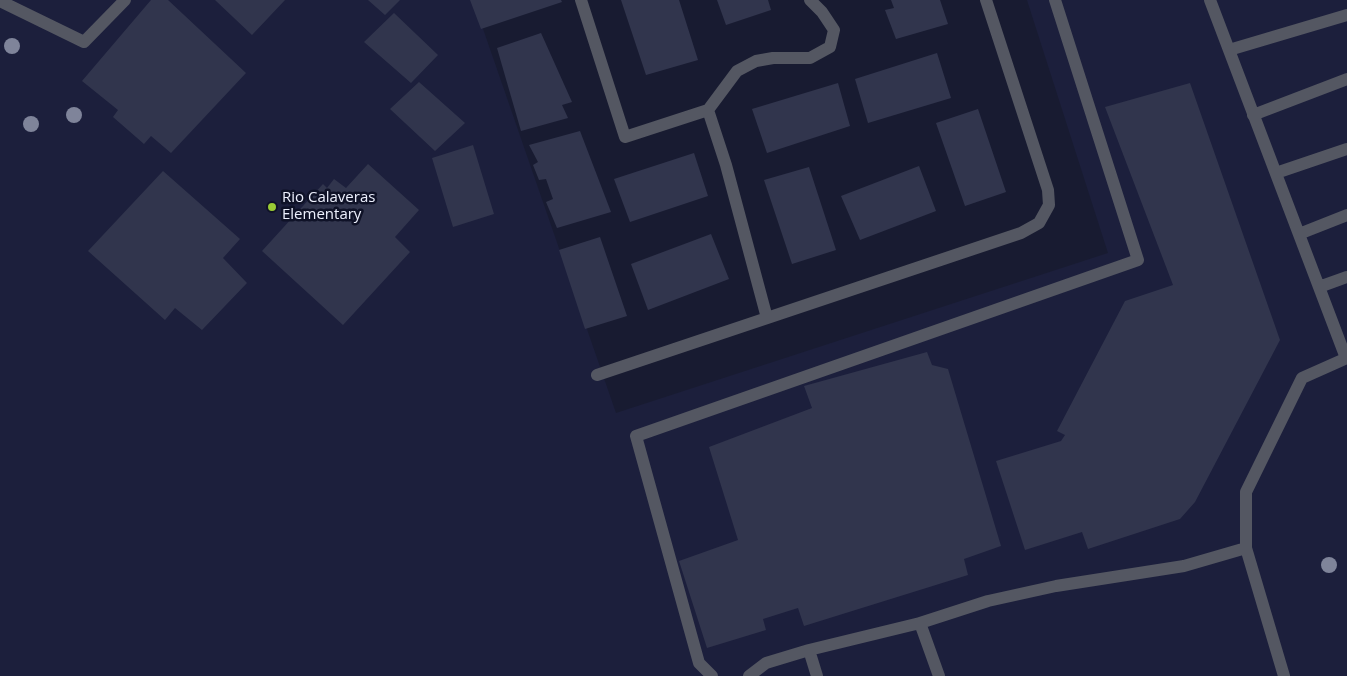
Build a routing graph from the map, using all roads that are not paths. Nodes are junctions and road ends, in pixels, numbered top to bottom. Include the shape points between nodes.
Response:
1 (125, 0) edge
2 (581, 0) edge
3 (810, 0) edge
4 (986, 0) edge
5 (1054, 0) edge
6 (1210, 0) edge
7 (0, 1) edge
8 (1347, 15) edge
9 (1229, 50) junction
10 (1347, 79) edge
11 (708, 110) junction
12 (1253, 115) junction
13 (1347, 149) edge
14 (1276, 173) junction
15 (1347, 215) edge
16 (1299, 234) junction
17 (1347, 277) edge
18 (1319, 287) junction
19 (767, 318) junction
20 (1346, 358) edge
21 (597, 375) dead end
22 (1246, 548) junction
23 (920, 624) junction
24 (809, 650) junction
25 (712, 676) edge
26 (749, 676) edge
27 (817, 676) edge
28 (939, 676) edge
29 (1284, 676) edge

1 - 7 lane via 84,42
2 - 11 lane via 625,138
3 - 11 lane via 834,30 830,47 810,58 756,61 737,71
4 - 19 lane via 1048,190 1049,205 1039,223 1021,233
5 - 25 lane via 1138,260 636,436 699,663
6 - 9 lane
8 - 9 lane
9 - 12 lane
10 - 12 lane
11 - 19 lane
12 - 14 lane
13 - 14 lane
14 - 16 lane
15 - 16 lane
16 - 18 lane
17 - 18 lane
18 - 20 lane
19 - 21 lane
20 - 22 lane via 1302,378 1246,492
22 - 23 lane via 1184,566 1117,575 988,601
22 - 29 lane
23 - 24 lane
23 - 28 lane
24 - 26 lane via 766,663
24 - 27 lane

